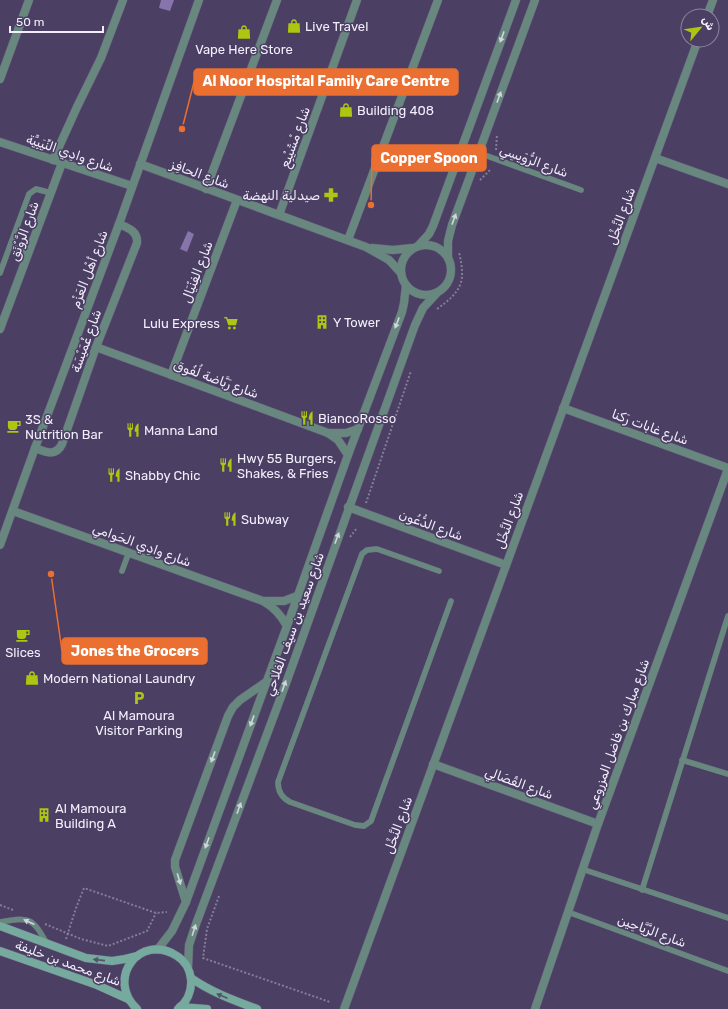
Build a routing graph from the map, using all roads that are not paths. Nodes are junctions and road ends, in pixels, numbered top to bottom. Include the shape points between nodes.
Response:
1 (29, 0) edge
2 (123, 0) edge
3 (199, 0) edge
4 (277, 0) edge
5 (357, 0) edge
6 (438, 0) edge
7 (516, 0) edge
8 (535, 0) edge
9 (695, 48) edge
10 (0, 79) edge
11 (0, 142) edge
12 (479, 153) junction
13 (655, 158) junction
14 (53, 160) junction
15 (62, 163) junction
16 (140, 164) junction
17 (728, 184) edge
18 (132, 186) junction
19 (206, 188) junction
20 (581, 190) dead end
21 (51, 192) junction
22 (237, 200) junction
23 (279, 215) junction
24 (119, 224) junction
25 (348, 240) junction
26 (10, 246) junction
27 (366, 247) junction
28 (415, 247) junction
29 (28, 253) junction
30 (448, 257) junction
31 (0, 273) edge
32 (401, 273) junction
33 (406, 285) junction
34 (436, 294) junction
35 (0, 330) edge
36 (96, 348) junction
37 (170, 375) junction
38 (563, 408) junction
39 (358, 428) junction
40 (328, 433) junction
41 (34, 448) junction
42 (348, 454) junction
43 (728, 469) edge
44 (348, 507) junction
45 (13, 511) junction
46 (0, 545) edge
47 (129, 552) junction
48 (506, 565) junction
49 (122, 571) dead end
50 (439, 571) dead end
51 (297, 596) junction
52 (263, 601) junction
53 (451, 601) dead end
54 (728, 616) edge
55 (287, 626) junction
56 (266, 682) junction
57 (682, 760) junction
58 (433, 764) junction
59 (728, 774) edge
60 (598, 824) junction
61 (582, 869) junction
62 (642, 890) junction
63 (186, 902) junction
64 (568, 912) junction
65 (728, 918) edge
66 (0, 922) edge
67 (0, 926) edge
68 (47, 944) junction
69 (158, 949) junction
70 (0, 951) edge
71 (137, 956) junction
72 (188, 968) junction
73 (728, 970) edge
74 (191, 978) junction
75 (132, 1005) edge
76 (179, 1008) edge
77 (207, 1009) edge
78 (257, 1009) edge
79 (344, 1009) edge
80 (535, 1009) edge

1 - 10 street
2 - 14 street via 101,58
3 - 16 street, شارع أهْل العَزْم
4 - 19 street
5 - 23 street, شارع مْشَيْبِع
6 - 25 street
7 -> 28 street via 436,218 429,234
12 -> 8 street
9 - 13 street, شارع النَّخْل
11 - 14 street, شارع وادِي النِّيَبِيَّة
12 - 20 lane, شارع الرُّوَيسِي
30 -> 12 street via 452,225
13 - 17 street
13 - 38 street, شارع النَّخْل
14 - 15 street, شارع وادِي النِّيَبِيَّة
15 - 18 street, شارع وادِي النِّيَبِيَّة
15 - 21 street, شارع الرَّوْنَق
16 - 18 street, شارع أهْل العَزْم
16 - 19 street, شارع الحافِز
18 - 24 street, شارع أهْل العَزْم
19 - 22 street, شارع الحافِز
21 - 26 lane via 38,189 30,192
21 - 29 street, شارع الرَّوْنَق
22 - 23 street, شارع الحافِز
22 - 37 street, شارع الفِنْيَال
23 - 25 street, شارع الحافِز
24 - 36 street, شارع غْمَيْسَة via 134,232 137,243
24 - 41 street, شارع أهْل العَزْم
25 - 27 street, شارع الحافِز
26 - 29 lane
26 - 31 lane
27 - 28 street, شارع الحافِز via 384,250
27 - 32 street, شارع الحافِز via 389,260
28 - 30 street via 436,246
28 - 32 street via 402,261
29 - 35 street, شارع الرَّوْنَق
30 - 34 street via 452,271 450,278
32 - 33 street
33 - 34 street via 419,294
33 -> 39 street, شارع سعيد بن سيف الفلاحي via 402,312
34 - 44 street, شارع سعيد بن سيف الفلاحي via 419,316
36 - 37 street, شارع رَبَّاضة لُفُوق
36 - 41 street, شارع غْمَيْسَة via 61,448 50,453
37 - 40 street, شارع رَبَّاضة لُفُوق
38 - 43 street, شارع غابات رَكنا
38 - 48 street, شارع النَّخْل
39 - 40 street, شارع رَبَّاضة لُفُوق via 346,433
39 - 42 street, شارع سعيد بن سيف الفلاحي
40 - 42 street, شارع رَبَّاضة لُفُوق via 338,440
41 - 45 street, شارع أهْل العَزْم
42 - 51 street, شارع سعيد بن سيف الفلاحي
43 - 60 street, شارع مبارك بن فاضل المزروعي
44 - 48 street, شارع الدُّعُون
72 -> 44 street, شارع سعيد بن سيف الفلاحي via 189,946 196,924
45 - 46 street, شارع أهْل العَزْم
45 - 47 street, شارع وادِي الحَوامي
47 - 49 lane
47 - 52 street, شارع وادِي الحَوامي
48 - 58 street, شارع النَّخْل
50 - 53 lane via 377,549 367,550 362,554 278,782 282,796 290,802 355,825 364,826 371,821
51 - 52 street, شارع وادِي الحَوامي via 284,601
51 - 55 street, شارع سعيد بن سيف الفلاحي
52 - 55 street, شارع وادِي الحَوامي via 280,614
54 - 57 lane
55 - 56 street, شارع سعيد بن سيف الفلاحي
56 -> 63 street, شارع سعيد بن سيف الفلاحي
56 -> 63 street, شارع سعيد بن سيف الفلاحي via 245,696 233,707 228,716 175,860
57 - 59 lane
57 - 62 lane
58 - 60 street, شارع القْصَالِي
58 - 79 street, شارع النَّخْل
60 - 61 street, شارع مبارك بن فاضل المزروعي
61 - 62 lane
61 - 64 street, شارع مبارك بن فاضل المزروعي
62 - 65 lane
63 - 69 street, شارع سعيد بن سيف الفلاحي via 172,931
64 - 73 lane, شارع الرَّيَّاحِين
64 - 80 street, شارع مبارك بن فاضل المزروعي
68 -> 66 lane via 36,926 28,920
67 - 68 main road, شارع محمد بن خليفة
71 -> 68 main road, شارع محمد بن خليفة via 99,960
69 - 71 main road, شارع محمد بن خليفة
69 - 72 main road via 170,951 181,958
70 - 75 main road, شارع محمد بن خليفة via 97,985
71 - 75 main road via 128,967 124,980 125,990
72 - 74 main road
74 - 76 main road via 189,994
78 -> 74 main road via 217,993
76 - 77 main road

